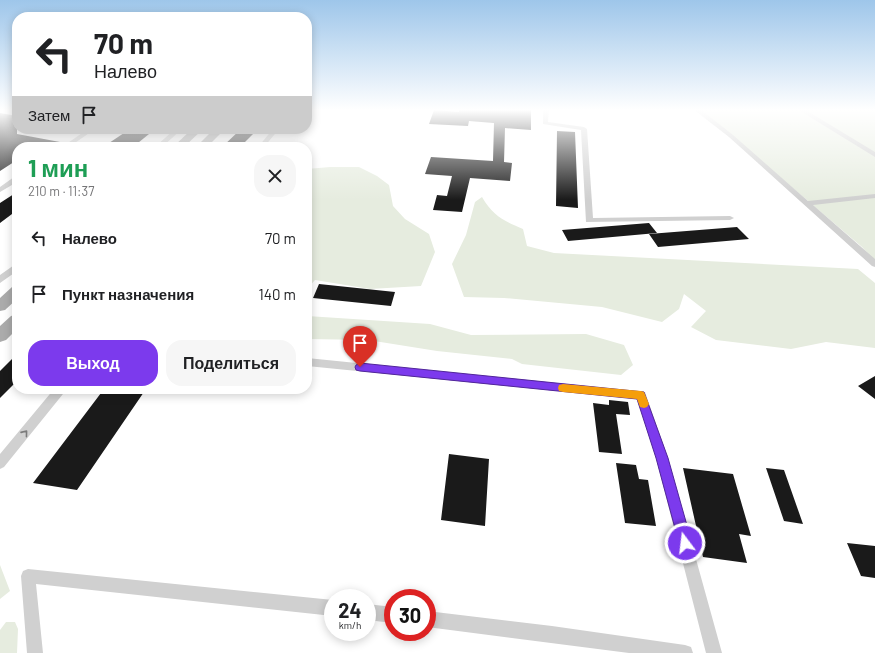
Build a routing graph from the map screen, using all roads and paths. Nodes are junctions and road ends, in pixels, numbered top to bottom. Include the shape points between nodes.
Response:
1 (585, 139) edge
2 (735, 139) edge
3 (850, 139) edge
4 (875, 155) edge
5 (12, 182) edge
6 (0, 190) edge
7 (875, 196) edge
8 (808, 203) junction
9 (730, 218) dead end
10 (875, 264) edge
11 (12, 270) edge
12 (0, 280) edge
13 (12, 295) edge
14 (0, 306) edge
15 (12, 325) edge
16 (0, 336) edge
17 (312, 362) edge
18 (57, 394) edge
19 (0, 463) edge
20 (324, 607) edge
21 (436, 620) edge
22 (35, 653) edge
23 (685, 653) edge
24 (714, 653) edge

1 - 9 street via 589,220
2 - 8 street
3 - 4 street
5 - 6 street
7 - 8 street
8 - 10 street
11 - 12 street
13 - 14 main road
15 - 16 main road
17 - 24 street via 641,395 662,458
19 -> 18 street
20 - 22 street via 28,576
21 - 23 street

